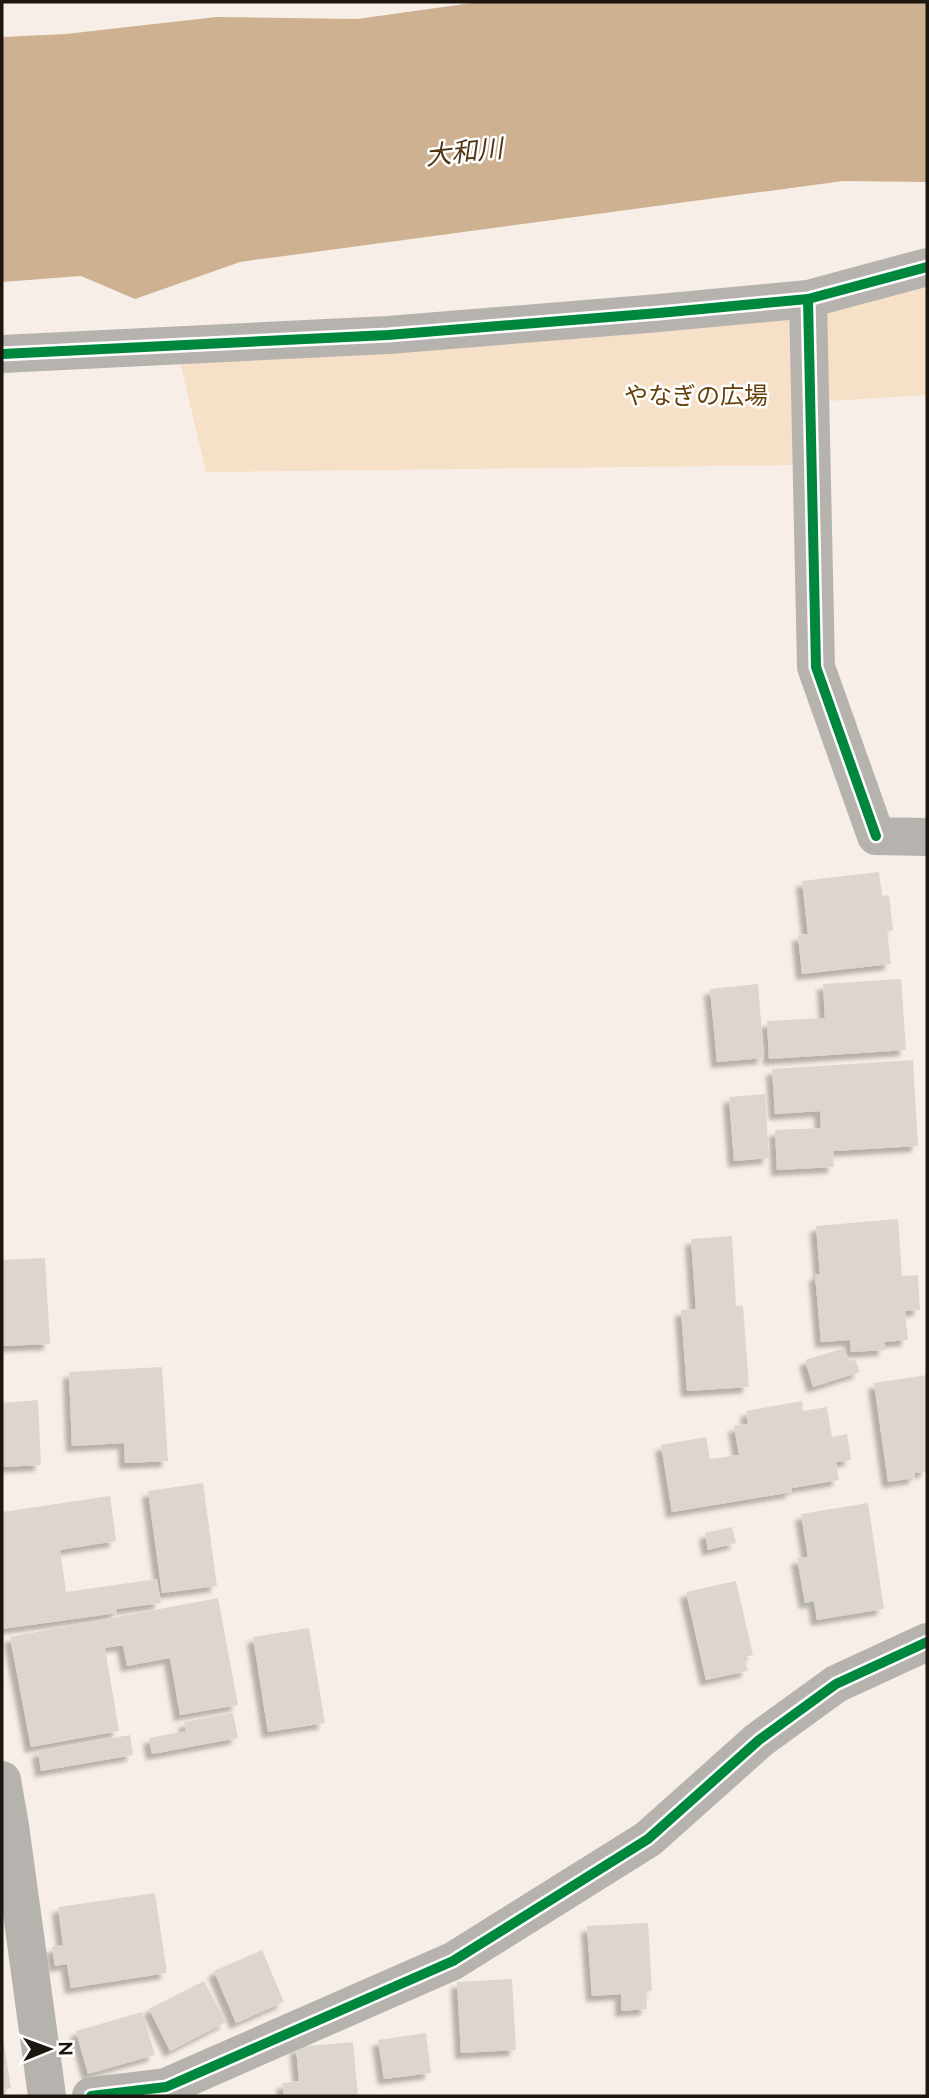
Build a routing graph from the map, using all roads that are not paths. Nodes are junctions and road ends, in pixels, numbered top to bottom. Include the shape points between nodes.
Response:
1 (927, 267) edge
2 (808, 299) junction
3 (2, 354) edge
4 (927, 837) edge
5 (927, 1642) edge
6 (2, 1780) edge
7 (47, 2096) edge
8 (91, 2096) edge

1 - 2 street
2 - 3 street via 388,335
2 - 4 street via 816,667 876,836
5 - 8 street via 836,1684 759,1740 648,1839 453,1961 166,2087
6 - 7 street

